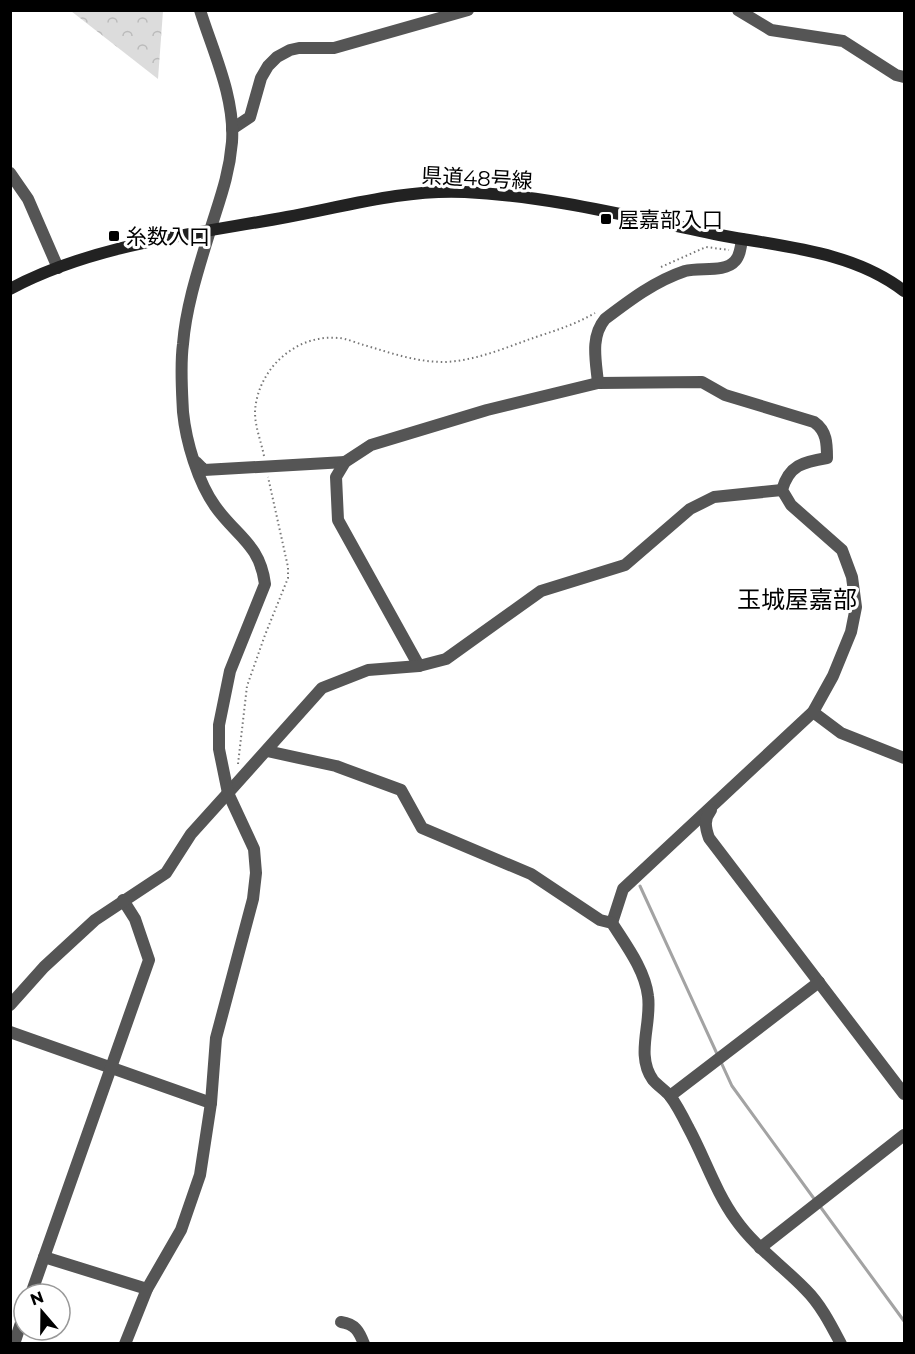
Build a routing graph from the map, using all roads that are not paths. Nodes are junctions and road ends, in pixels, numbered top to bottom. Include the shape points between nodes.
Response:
1 (200, 10) edge
2 (468, 10) edge
3 (738, 10) edge
4 (904, 77) edge
5 (232, 129) junction
6 (10, 173) edge
7 (210, 231) junction
8 (742, 239) junction
9 (57, 267) junction
10 (10, 288) edge
11 (904, 291) edge
12 (598, 383) junction
13 (196, 462) junction
14 (345, 462) junction
15 (782, 490) junction
16 (419, 666) junction
17 (813, 712) junction
18 (267, 751) junction
19 (904, 758) edge
20 (228, 793) junction
21 (718, 800) junction
22 (123, 900) junction
23 (612, 923) junction
24 (819, 982) junction
25 (10, 1005) edge
26 (10, 1032) edge
27 (111, 1069) junction
28 (904, 1094) edge
29 (670, 1096) junction
30 (211, 1103) junction
31 (904, 1135) edge
32 (760, 1248) junction
33 (45, 1257) junction
34 (36, 1282) edge
35 (147, 1289) junction
36 (341, 1322) dead end
37 (125, 1344) edge
38 (364, 1344) edge
39 (841, 1344) edge

1 - 5 street via 227,95
2 - 5 street via 334,48 290,50 268,66 249,117
3 - 4 street via 771,30 843,41
5 - 7 street via 228,174
6 - 9 street via 28,199
7 - 8 main road, 県道48号線 via 387,197 464,192 541,200
7 - 9 main road, 県道48号線 via 101,253
7 - 13 street via 182,345 183,410
8 - 11 main road, 県道48号線 via 848,261
8 - 12 street via 735,261 725,267 687,271 655,284 605,319 596,337
9 - 10 main road, 県道48号線
12 - 14 street via 487,410 371,445
12 - 15 street via 702,382 725,395 814,422 825,435 827,458 795,467
13 - 14 street via 204,470
13 - 20 street via 213,503 260,559 265,584 230,671 221,715 219,749
14 - 16 street via 336,477 338,520
15 - 16 street via 714,497 690,508 625,565 541,591 446,659
15 - 17 street via 791,505 842,550 855,597 851,632
16 - 18 street via 368,670 322,688
17 - 19 street via 841,733
17 - 21 street
18 - 20 street
18 - 23 street via 336,766 401,790 422,828 531,874 600,920
20 - 22 street via 191,834 166,873
20 - 30 street via 254,849 255,873 253,899 216,1038
21 - 23 street via 623,889
21 - 24 street via 707,816 705,828 709,838
22 - 25 street via 44,966
22 - 27 street via 135,919 150,960
23 - 29 street via 637,962 648,994 645,1064 654,1081
24 - 28 street
24 - 29 street
26 - 27 street
27 - 30 street
27 - 33 street
29 - 32 street via 718,1193
30 - 35 street via 200,1175 181,1230
31 - 32 street
32 - 39 street via 808,1292
33 - 34 street
33 - 35 street
35 - 37 street
36 - 38 street via 352,1324

